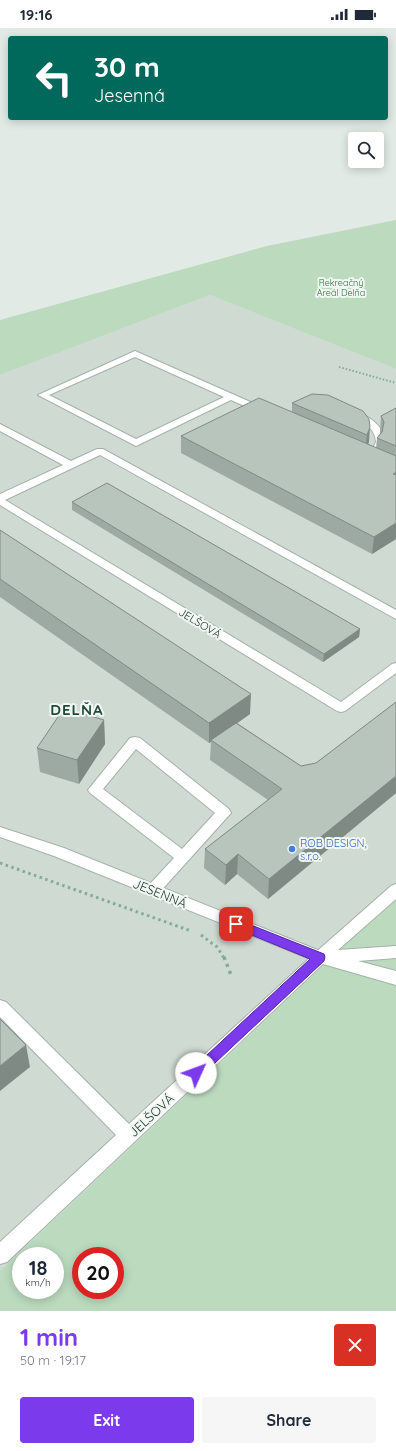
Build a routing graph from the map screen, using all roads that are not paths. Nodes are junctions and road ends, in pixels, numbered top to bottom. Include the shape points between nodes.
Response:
1 (231, 397) junction
2 (345, 410) edge
3 (266, 412) edge
4 (0, 427) edge
5 (367, 457) edge
6 (71, 464) junction
7 (0, 498) edge
8 (0, 501) edge
9 (396, 615) edge
10 (396, 667) edge
11 (0, 832) edge
12 (183, 858) junction
13 (153, 890) junction
14 (396, 890) edge
15 (396, 952) edge
16 (320, 957) junction
17 (396, 978) edge
18 (0, 1007) edge
19 (129, 1136) junction
20 (0, 1255) edge

1 - 1 street via 136,443 42,395 135,354
1 - 3 street
2 - 5 street via 373,424 381,438 377,450
4 - 6 street
6 - 7 street
6 - 9 street via 100,451
8 - 10 street, JELŠOVÁ via 341,708
11 - 13 street, JESENNÁ
12 - 12 street via 224,813 135,741 95,790
12 - 13 street
13 - 16 street, JESENNÁ
14 - 16 street, JELŠOVÁ
15 - 16 street
16 - 17 street
16 - 19 street, JELŠOVÁ
18 - 19 street
19 - 20 street, JELŠOVÁ

